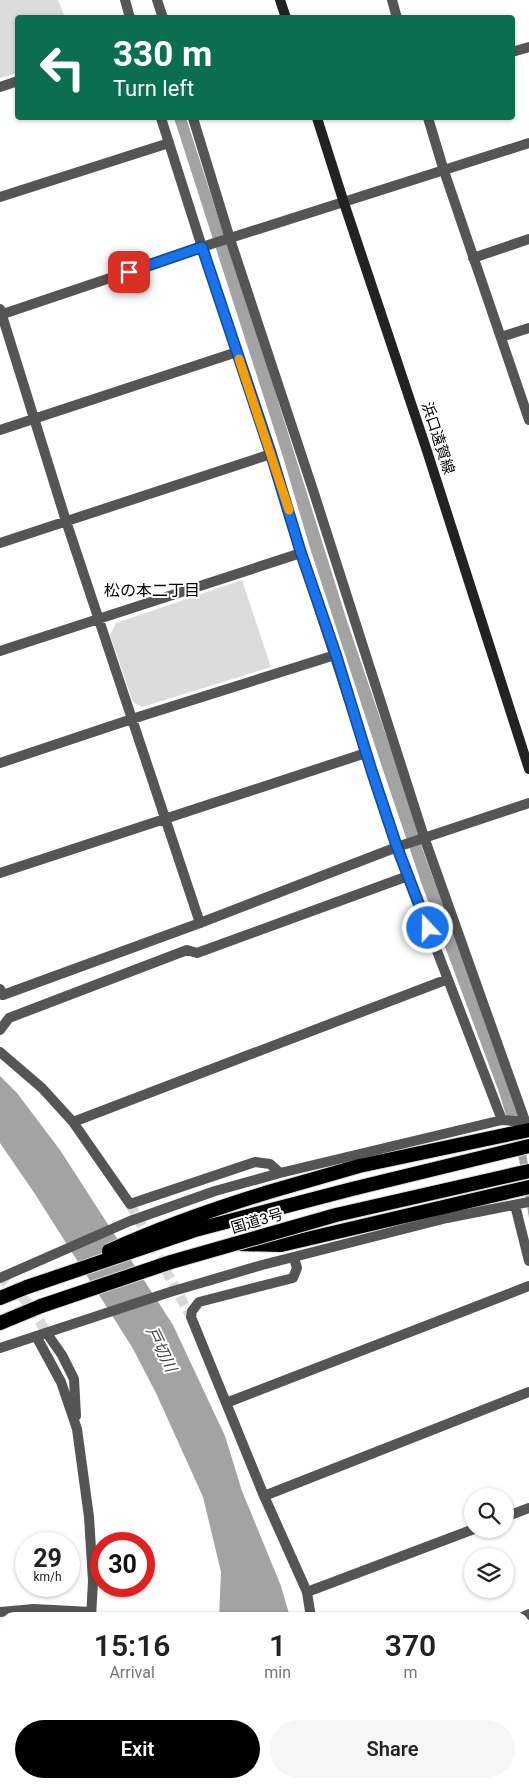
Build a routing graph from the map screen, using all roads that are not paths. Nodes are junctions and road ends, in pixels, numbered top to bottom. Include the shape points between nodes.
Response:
1 (125, 0) edge
2 (157, 0) edge
3 (280, 0) edge
4 (394, 1) edge
5 (129, 15) edge
6 (162, 15) edge
7 (285, 15) edge
8 (396, 15) edge
9 (529, 47) edge
10 (515, 51) edge
11 (15, 82) edge
12 (0, 87) edge
13 (162, 120) edge
14 (194, 120) edge
15 (318, 120) edge
16 (429, 120) edge
17 (170, 143) junction
18 (529, 143) edge
19 (444, 171) junction
20 (0, 197) edge
21 (344, 203) junction
22 (230, 239) junction
23 (529, 239) edge
24 (202, 247) junction
25 (473, 258) junction
26 (1, 313) edge
27 (529, 328) edge
28 (501, 338) junction
29 (237, 352) junction
30 (33, 418) junction
31 (529, 419) edge
32 (0, 430) edge
33 (271, 454) junction
34 (66, 521) junction
35 (0, 544) edge
36 (301, 553) junction
37 (98, 618) junction
38 (0, 651) edge
39 (336, 655) junction
40 (132, 719) junction
41 (366, 753) junction
42 (0, 763) edge
43 (529, 769) edge
44 (529, 803) edge
45 (165, 818) junction
46 (424, 838) junction
47 (397, 847) junction
48 (0, 873) edge
49 (408, 876) junction
50 (200, 923) junction
51 (448, 979) junction
52 (1, 993) edge
53 (0, 1030) edge
54 (0, 1052) edge
55 (502, 1120) junction
56 (73, 1122) junction
57 (528, 1124) edge
58 (529, 1146) edge
59 (529, 1171) edge
60 (280, 1173) junction
61 (529, 1187) edge
62 (529, 1202) edge
63 (515, 1205) junction
64 (235, 1244) junction
65 (294, 1258) junction
66 (529, 1261) edge
67 (0, 1278) edge
68 (34, 1285) junction
69 (529, 1286) edge
70 (0, 1298) edge
71 (0, 1323) edge
72 (48, 1335) tunnel mouth
73 (36, 1336) junction
74 (0, 1348) edge
75 (529, 1392) edge
76 (226, 1402) junction
77 (77, 1429) junction
78 (264, 1496) junction
79 (529, 1508) edge
80 (514, 1514) edge
81 (464, 1533) edge
82 (307, 1592) junction
83 (0, 1612) edge
84 (62, 1612) edge
85 (91, 1612) edge
86 (310, 1612) edge

1 - 5 street
2 - 6 street
3 - 7 main road
4 - 8 street
9 - 10 street
11 - 12 street
13 - 17 street
14 - 22 street
15 - 21 main road, 浜口遠賀線
16 - 19 street
17 - 20 street
17 - 24 street
18 - 19 street
19 - 21 street
19 - 25 street
21 - 22 street
21 - 43 main road, 浜口遠賀線
22 - 24 street
22 - 46 street
23 - 25 street
24 - 26 street
24 - 29 street
25 - 28 street
26 - 30 street
27 - 28 street
28 - 31 street
29 - 30 street
29 - 33 street
30 - 32 street
30 - 34 street
33 - 34 street
33 - 36 street
34 - 35 street
34 - 37 street
36 - 37 street
36 - 39 street
37 - 38 street
37 - 40 street
39 - 40 street
39 - 41 street
40 - 42 street
40 - 45 street
41 - 45 street
41 - 47 street
44 - 46 street
45 - 48 street
45 - 50 street
46 - 47 street
46 - 57 street
47 - 49 street
47 - 50 street
49 - 51 street
49 - 53 street via 197,953 187,950 9,1018
50 - 52 street
51 - 55 street
51 - 56 street
54 - 56 street via 42,1088
55 - 57 street
55 - 60 street
56 - 60 street via 130,1204 255,1162 270,1164
57 - 68 highway, bridge via 359,1166 212,1210 152,1231
58 - 68 highway, 国道3号, bridge via 195,1230
59 - 64 highway, 国道3号, bridge via 336,1215
60 - 67 street via 130,1222
61 - 64 highway via 281,1245
62 - 63 street
63 - 65 street via 447,1218
63 - 66 street
64 - 71 highway, 国道3号, bridge via 171,1262
65 - 73 street via 170,1292
65 - 76 street via 297,1268 293,1278 199,1302 192,1311 191,1317
68 - 70 highway, 国道3号
69 - 76 street
72 - 77 street via 74,1380
73 - 74 street
73 - 77 street via 61,1382
75 - 78 street
76 - 78 street
77 - 85 street via 89,1517 93,1581
78 - 82 street
79 - 80 street
81 - 82 street
82 - 86 street
83 - 84 street via 34,1609

